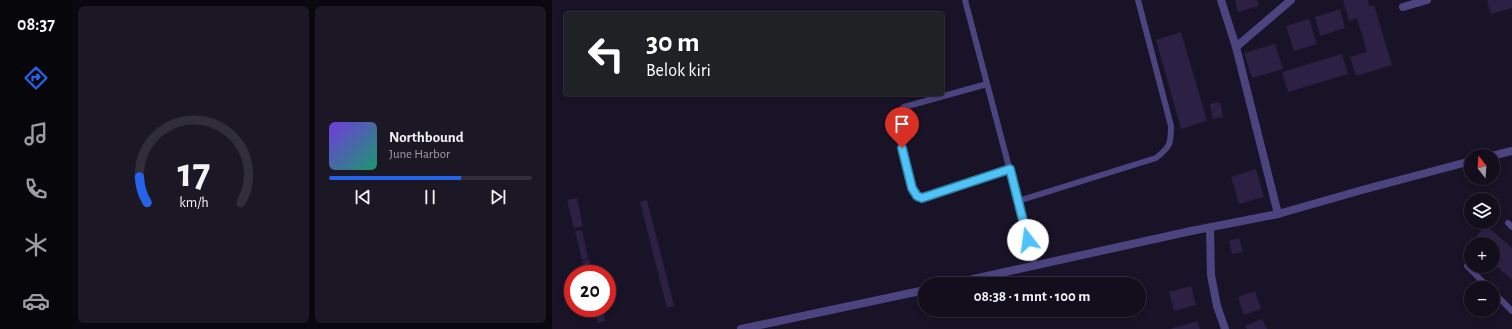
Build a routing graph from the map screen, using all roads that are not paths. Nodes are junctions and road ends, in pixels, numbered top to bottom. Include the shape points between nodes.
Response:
1 (965, 0) edge
2 (1138, 0) edge
3 (1221, 0) edge
4 (1291, 0) edge
5 (1427, 0) edge
6 (1403, 7) dead end
7 (1236, 47) junction
8 (987, 84) junction
9 (1512, 151) edge
10 (1500, 154) edge
11 (1464, 163) edge
12 (1010, 169) junction
13 (1018, 201) junction
14 (1278, 214) junction
15 (1210, 228) junction
16 (1035, 266) junction
17 (1474, 273) edge
18 (984, 277) edge
19 (1482, 281) edge
20 (918, 291) edge
21 (1500, 299) edge
22 (1512, 311) edge
23 (741, 329) edge
24 (1225, 329) edge

1 - 8 lane
2 - 13 lane via 1171,126 1171,138 1167,149 1156,158
3 - 7 street
4 - 7 street
5 - 6 street
7 - 14 street
8 - 12 lane
8 - 12 lane via 898,111 895,121 910,181 917,196 926,198
9 - 10 street
11 - 14 street
12 - 13 lane
13 - 16 lane
14 - 15 street
15 - 16 street
15 - 24 street via 1210,275
16 - 18 street
17 - 19 lane
20 - 23 street
21 - 22 lane

